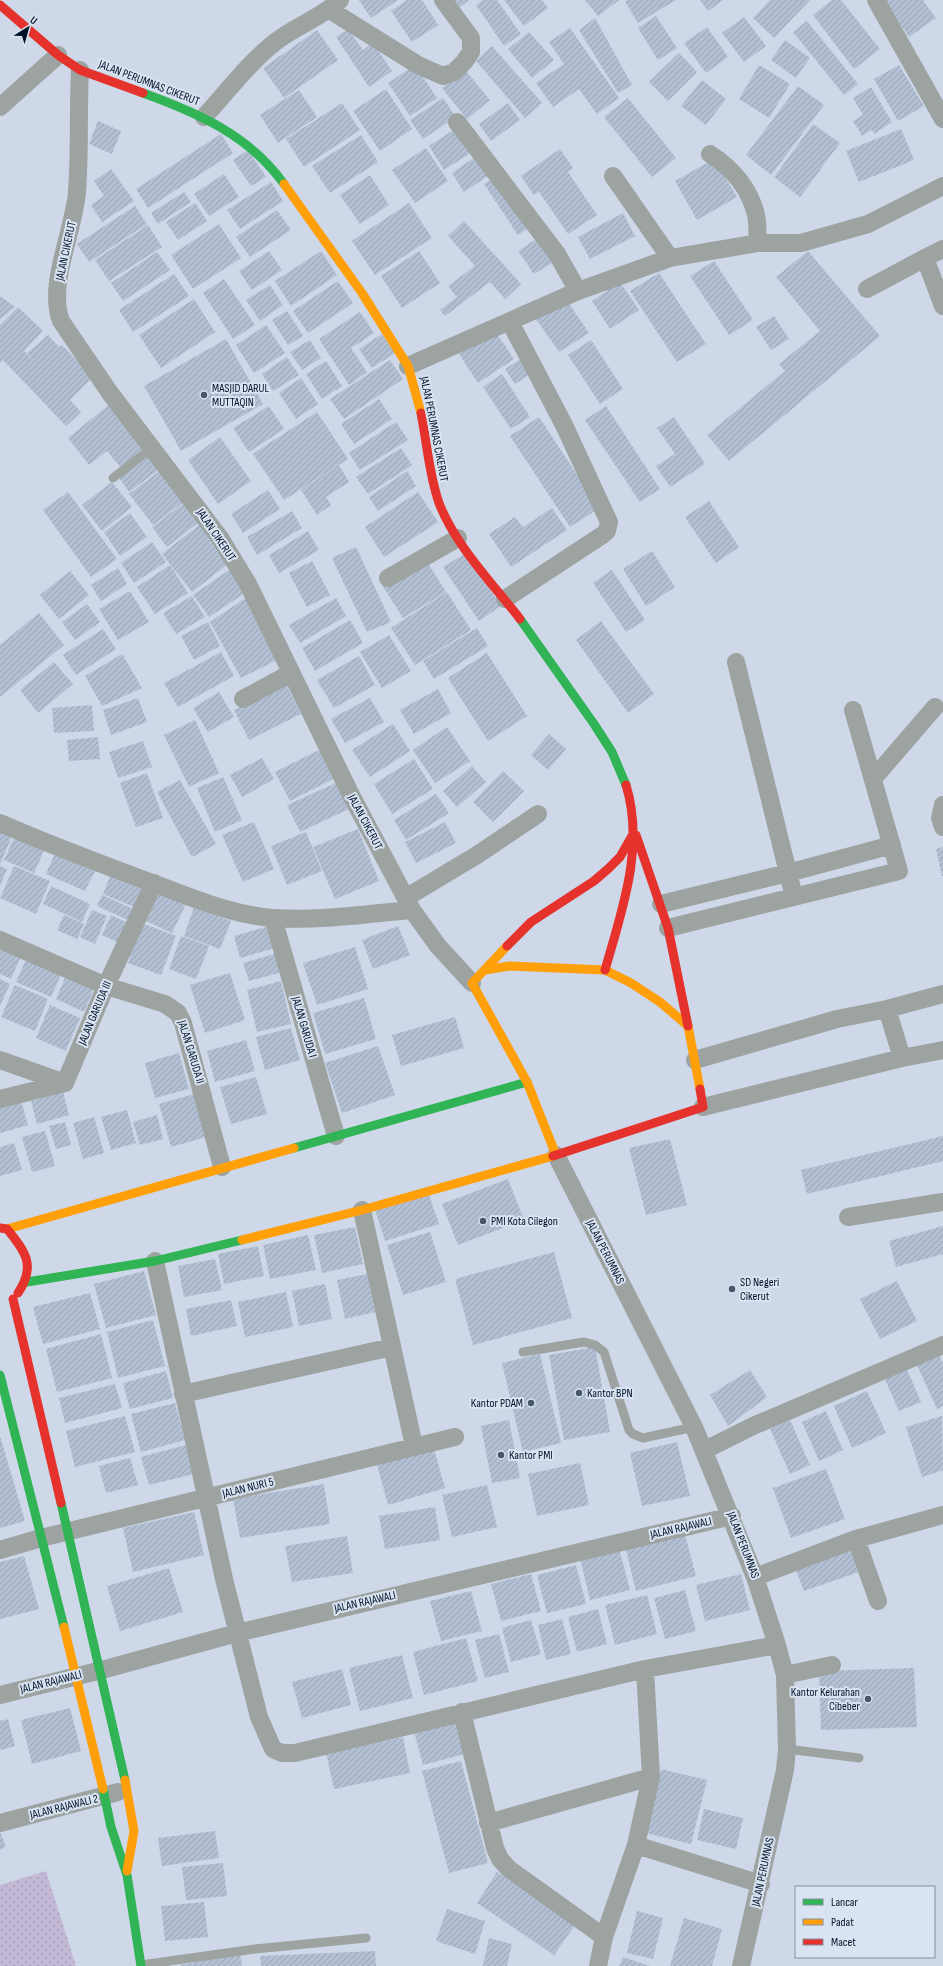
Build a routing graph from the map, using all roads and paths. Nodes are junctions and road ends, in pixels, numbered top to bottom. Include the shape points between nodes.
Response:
1 (443, 0) edge
2 (876, 0) edge
3 (335, 5) edge
4 (0, 6) edge
5 (58, 55) junction
6 (80, 70) junction
7 (0, 107) edge
8 (204, 117) junction
9 (943, 120) edge
10 (457, 122) dead end
11 (710, 154) dead end
12 (612, 176) dead end
13 (943, 186) edge
14 (758, 243) junction
15 (943, 249) edge
16 (670, 258) junction
17 (925, 258) junction
18 (867, 289) dead end
19 (578, 291) junction
20 (943, 306) edge
21 (510, 322) junction
22 (408, 366) junction
23 (153, 447) junction
24 (113, 478) dead end
25 (458, 538) junction
26 (388, 578) dead end
27 (505, 599) junction
28 (736, 662) dead end
29 (291, 673) junction
30 (243, 699) dead end
31 (934, 708) dead end
32 (853, 710) dead end
33 (873, 779) junction
34 (943, 805) edge
35 (538, 814) dead end
36 (0, 823) edge
37 (943, 828) edge
38 (634, 832) junction
39 (892, 845) junction
40 (788, 873) junction
41 (154, 883) junction
42 (794, 897) junction
43 (409, 904) junction
44 (661, 904) junction
45 (273, 918) junction
46 (668, 928) junction
47 (0, 940) edge
48 (485, 970) junction
49 (605, 970) junction
50 (472, 983) junction
51 (106, 986) junction
52 (943, 994) edge
53 (887, 1009) junction
54 (688, 1026) junction
55 (943, 1050) edge
56 (902, 1058) junction
57 (0, 1060) edge
58 (695, 1060) junction
59 (526, 1082) junction
60 (65, 1083) junction
61 (0, 1099) edge
62 (703, 1107) junction
63 (336, 1136) junction
64 (556, 1155) junction
65 (222, 1167) junction
66 (943, 1202) edge
67 (362, 1210) junction
68 (848, 1218) dead end
69 (3, 1229) edge
70 (155, 1261) junction
71 (27, 1282) junction
72 (943, 1345) edge
73 (392, 1347) junction
74 (523, 1352) dead end
75 (0, 1375) edge
76 (183, 1394) junction
77 (694, 1427) junction
78 (455, 1437) dead end
79 (414, 1446) junction
80 (705, 1450) junction
81 (208, 1498) junction
82 (943, 1515) edge
83 (732, 1516) junction
84 (68, 1532) junction
85 (41, 1538) junction
86 (856, 1539) junction
87 (0, 1550) edge
88 (755, 1577) junction
89 (878, 1601) dead end
90 (237, 1633) junction
91 (778, 1645) junction
92 (832, 1665) dead end
93 (646, 1669) junction
94 (98, 1671) junction
95 (76, 1675) junction
96 (785, 1675) junction
97 (0, 1695) edge
98 (462, 1712) junction
99 (787, 1749) junction
100 (859, 1758) dead end
101 (651, 1777) junction
102 (127, 1789) junction
103 (106, 1796) junction
104 (0, 1823) edge
105 (488, 1823) junction
106 (636, 1845) junction
107 (127, 1875) junction
108 (761, 1884) junction
109 (604, 1937) junction
110 (366, 1938) dead end
111 (141, 1966) edge
112 (598, 1966) edge
113 (741, 1966) edge

1 - 3 street via 471,38 471,52 464,62 454,72 443,76 418,65
2 - 9 street
3 - 8 street via 265,50
4 - 5 street, JALAN PERUMNAS CIKERUT
5 - 6 street, JALAN PERUMNAS CIKERUT
5 - 7 street
6 - 8 street, JALAN PERUMNAS CIKERUT
6 - 23 street, JALAN CIKERUT via 77,193 62,262 56,300 57,311 110,393
8 - 22 street, JALAN PERUMNAS CIKERUT via 256,153 281,180 362,294
10 - 19 street via 557,254
11 - 14 street via 728,167 748,194 757,217
12 - 16 street
13 - 14 street via 868,224 801,243
14 - 16 street
15 - 17 street
16 - 19 street
17 - 18 street
17 - 20 street
19 - 21 street
21 - 22 street
21 - 27 street via 564,425 610,522 604,534
22 - 25 street, JALAN PERUMNAS CIKERUT via 424,429 433,486 444,514
23 - 24 lane
23 - 29 street, JALAN CIKERUT via 220,538 248,584
25 - 26 street
25 - 27 street, JALAN PERUMNAS CIKERUT via 490,583
27 - 38 street, JALAN PERUMNAS CIKERUT via 573,691 611,748 623,774
28 - 40 street
29 - 30 street
29 - 43 street, JALAN CIKERUT via 364,821
31 - 33 street
32 - 33 street
33 - 39 street
34 - 37 street via 940,818
35 - 43 street
36 - 41 street via 60,849
38 - 44 street
38 - 48 street via 620,857 609,868 594,881 531,922
38 - 49 street, JALAN PERUMNAS CIKERUT via 629,884
39 - 40 street
39 - 42 street via 899,871
40 - 42 street
40 - 44 street
41 - 45 street via 221,908
41 - 51 street, JALAN GARUDA III
42 - 46 street
43 - 45 street via 338,917
43 - 50 street, JALAN CIKERUT via 438,946
44 - 46 street
45 - 63 street, JALAN GARUDA I
46 - 54 street
47 - 51 street, JALAN GARUDA II
48 - 49 street via 509,966
48 - 50 street
49 - 54 street via 660,1002
50 - 59 street
51 - 60 street, JALAN GARUDA III
51 - 65 street, JALAN GARUDA II via 165,1004 181,1017
52 - 53 street
53 - 56 street
53 - 58 street via 837,1019
54 - 58 street
55 - 56 street
56 - 62 street
57 - 60 street
58 - 62 street
59 - 63 street
59 - 64 street
60 - 61 street
62 - 64 street
63 - 65 street
64 - 67 street
64 - 77 street, JALAN PERUMNAS
65 - 69 street
66 - 68 street
67 - 70 street
67 - 73 street
69 - 71 street via 22,1247 29,1265
70 - 71 street
70 - 76 street
71 - 84 street via 10,1300
72 - 80 street via 753,1426
73 - 76 street
73 - 79 street
74 - 77 lane via 584,1342 595,1345 604,1352 629,1430 633,1434 643,1438
75 - 85 street
76 - 81 street
77 - 80 street, JALAN PERUMNAS
78 - 79 street, JALAN NURI 5
79 - 81 street, JALAN NURI 5
80 - 83 street, JALAN PERUMNAS
81 - 84 street, JALAN NURI 5
81 - 90 street
82 - 86 street
83 - 88 street, JALAN PERUMNAS
83 - 90 street, JALAN RAJAWALI
84 - 85 street, JALAN NURI 5
84 - 94 street
85 - 87 street, JALAN NURI 5
85 - 95 street
86 - 88 street
86 - 89 street
88 - 91 street, JALAN PERUMNAS
90 - 94 street, JALAN RAJAWALI
90 - 98 street via 267,1739 272,1749 282,1753 295,1753
91 - 93 street
91 - 96 street, JALAN PERUMNAS
92 - 96 street
93 - 98 street
93 - 101 street
94 - 95 street, JALAN RAJAWALI
94 - 102 street
95 - 97 street, JALAN RAJAWALI
95 - 103 street
96 - 99 street, JALAN PERUMNAS
98 - 105 street
99 - 100 lane
99 - 108 street, JALAN PERUMNAS via 785,1770
101 - 105 street
101 - 106 street
102 - 103 street, JALAN RAJAWALI 2
102 - 107 street via 134,1831
103 - 104 street, JALAN RAJAWALI 2
103 - 107 street via 111,1827
105 - 109 street via 500,1859 509,1869
106 - 108 street
106 - 109 street
107 - 111 street
108 - 113 street, JALAN PERUMNAS
109 - 112 street
110 - 111 lane via 256,1949

